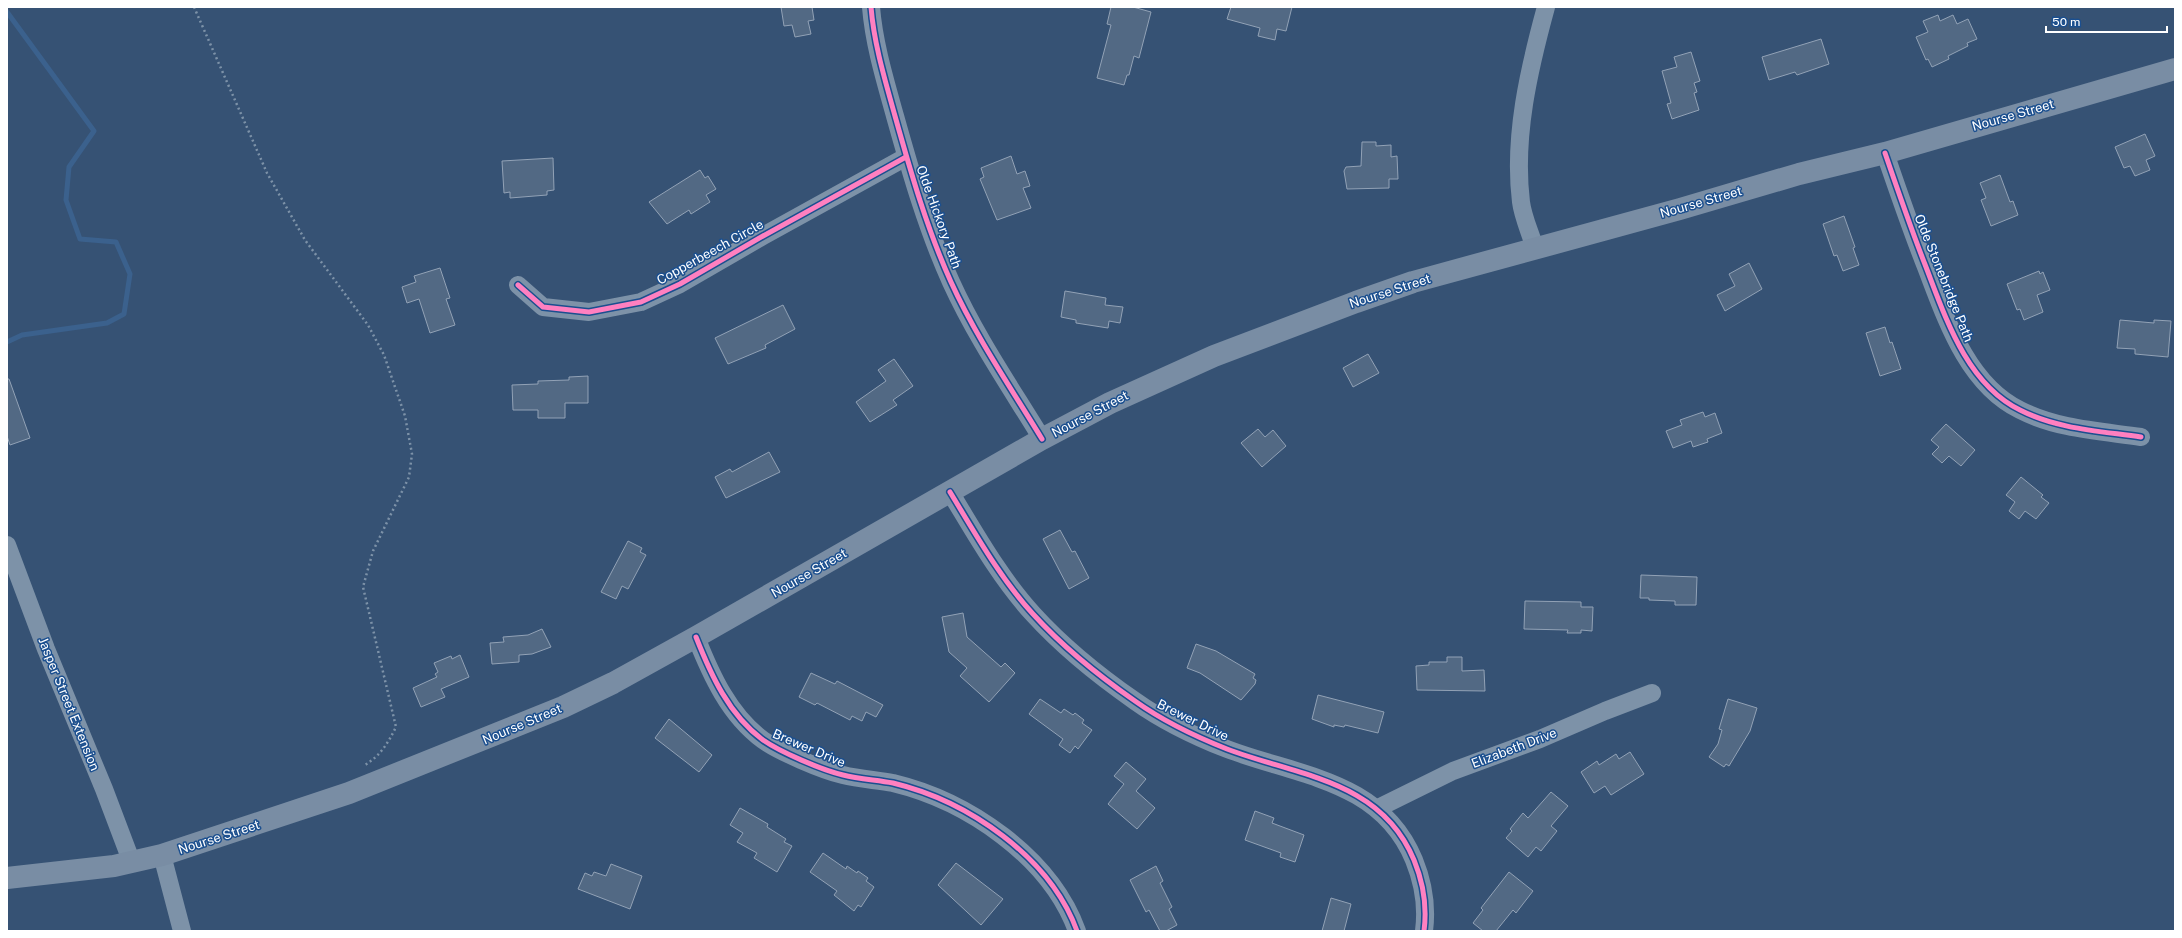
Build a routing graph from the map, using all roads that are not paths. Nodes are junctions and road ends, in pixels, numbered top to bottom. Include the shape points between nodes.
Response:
1 (872, 7) edge
2 (1546, 7) edge
3 (2175, 69) edge
4 (1885, 153) junction
5 (906, 157) junction
6 (1535, 249) junction
7 (518, 285) dead end
8 (2141, 437) dead end
9 (1042, 439) junction
10 (950, 492) junction
11 (7, 544) edge
12 (696, 637) junction
13 (1652, 693) dead end
14 (1378, 808) junction
15 (162, 855) junction
16 (132, 863) junction
17 (7, 878) edge
18 (182, 931) edge
19 (1077, 931) edge
20 (1424, 931) edge

1 - 5 street, Olde Hickory Path via 873,28
2 - 6 street via 1532,56 1520,131 1521,204
3 - 4 main road, Nourse Street
4 - 6 main road, Nourse Street via 1799,174
4 - 8 street, Olde Stonebridge Path via 1951,329 1969,362 1990,388 2019,410 2038,418 2058,424
5 - 7 street, Copperbeech Circle via 680,284 641,302 589,312 543,307
5 - 9 street, Olde Hickory Path via 929,228 952,283
6 - 9 main road, Nourse Street via 1388,290 1240,346 1142,387
9 - 10 main road, Nourse Street
10 - 12 main road, Nourse Street
10 - 14 street, Brewer Drive via 998,569 1033,614 1073,652 1135,701 1178,728 1226,748 1358,794
11 - 16 street, Jasper Street Extension
12 - 15 main road, Nourse Street via 593,693 462,749 333,799
12 - 19 street, Brewer Drive via 720,691 736,713 763,740 829,770 924,793 980,819 1018,849 1046,878 1066,907
13 - 14 street, Elizabeth Drive via 1453,771
14 - 20 street, Brewer Drive via 1402,836 1417,868 1424,901
15 - 16 main road, Nourse Street
15 - 18 street
16 - 17 main road, Nourse Street

